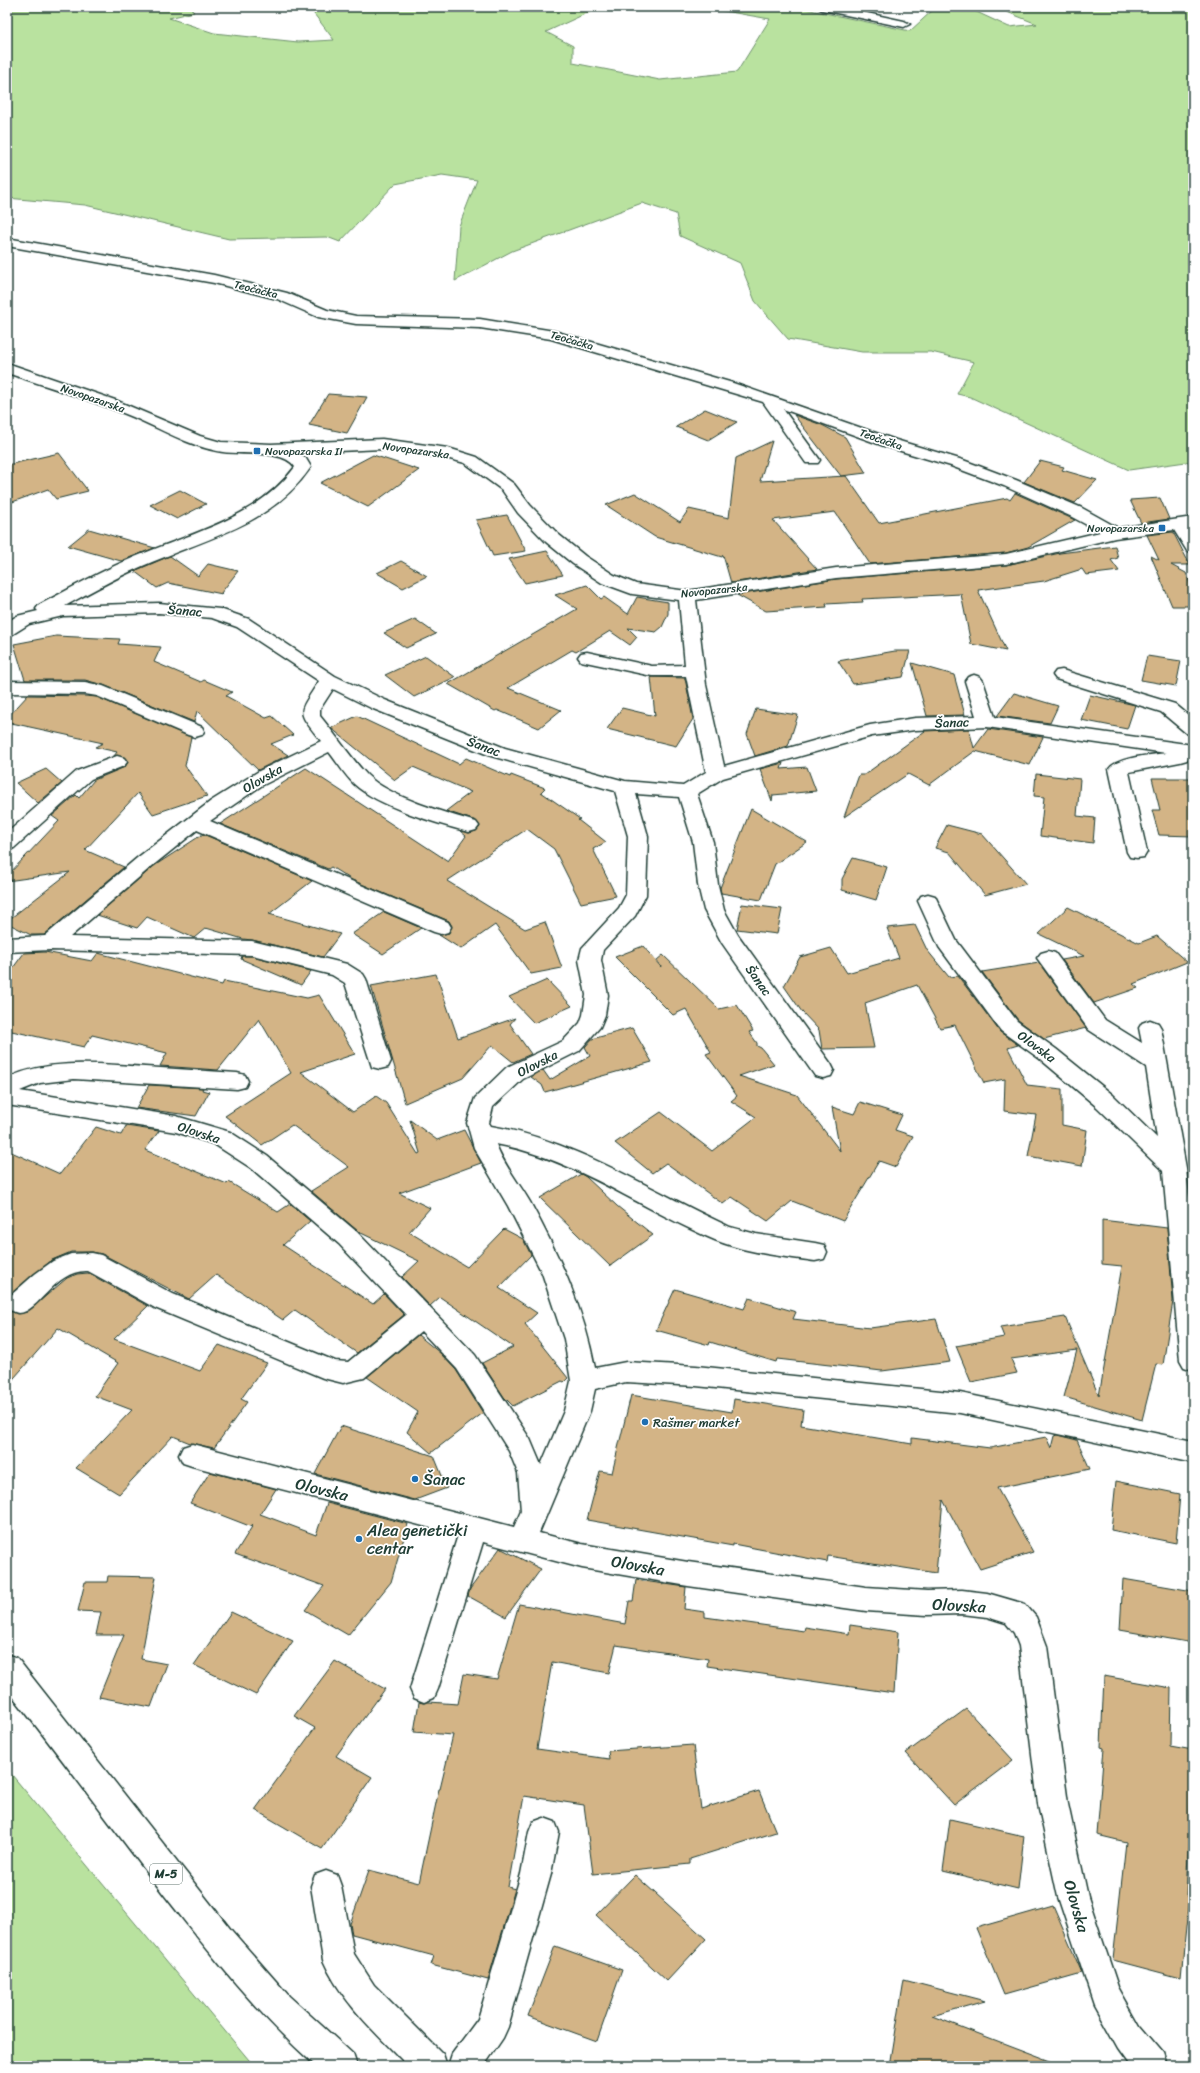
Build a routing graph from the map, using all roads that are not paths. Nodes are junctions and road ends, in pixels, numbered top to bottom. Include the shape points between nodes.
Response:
1 (822, 7) edge
2 (904, 24) dead end
3 (7, 242) edge
4 (7, 368) edge
5 (768, 399) junction
6 (271, 449) junction
7 (812, 460) dead end
8 (256, 513) joint
9 (1185, 523) edge
10 (1115, 533) junction
11 (1193, 547) edge
12 (687, 596) junction
13 (23, 620) junction
14 (7, 630) edge
15 (587, 657) dead end
16 (695, 670) junction
17 (1062, 675) dead end
18 (329, 680) junction
19 (974, 681) dead end
20 (7, 688) edge
21 (987, 721) junction
22 (1193, 729) edge
23 (195, 731) dead end
24 (334, 743) junction
25 (1193, 752) edge
26 (117, 762) dead end
27 (716, 774) junction
28 (624, 787) junction
29 (686, 792) junction
30 (196, 822) junction
31 (469, 826) dead end
32 (7, 844) edge
33 (1137, 852) dead end
34 (928, 901) dead end
35 (441, 927) dead end
36 (50, 943) junction
37 (7, 944) edge
38 (1048, 958) dead end
39 (1150, 1028) dead end
40 (380, 1061) dead end
41 (1157, 1064) junction
42 (822, 1070) dead end
43 (237, 1081) dead end
44 (7, 1088) edge
45 (7, 1098) edge
46 (481, 1133) junction
47 (1174, 1168) junction
48 (815, 1252) dead end
49 (19, 1303) dead end
50 (422, 1316) junction
51 (1193, 1360) edge
52 (584, 1381) junction
53 (1193, 1452) edge
54 (192, 1456) dead end
55 (533, 1512) junction
56 (474, 1528) junction
57 (522, 1541) junction
58 (7, 1667) edge
59 (424, 1689) dead end
60 (544, 1832) dead end
61 (326, 1886) dead end
62 (341, 2066) edge
63 (431, 2066) edge
64 (464, 2066) edge
65 (1152, 2066) edge

1 - 2 street
3 - 5 street, Teočačka via 214,279 282,296 335,317 498,324 526,328
4 - 6 street, Novopazarska via 139,414 194,439 219,446
5 - 7 street
5 - 10 street, Teočačka via 1010,483 1076,512
6 - 8 street, Novopazarska via 296,458 302,462 303,467 297,479 286,490
6 - 12 street, Novopazarska via 382,444 448,453 471,460 508,487 524,509 552,538 608,580 632,589
8 - 13 street, Šanac via 144,558
9 - 10 street, Novopazarska
9 - 11 street, Novopazarska
10 - 12 street, Novopazarska via 1006,559 836,573
12 - 16 street via 692,621
13 - 14 street, Šanac
13 - 18 street, Šanac via 63,611 114,609 158,608 214,613 243,623
15 - 16 street via 652,671
16 - 27 street via 701,710
17 - 22 street via 1168,708
18 - 24 street via 311,709 311,716
18 - 28 street, Šanac via 378,704 498,752
19 - 21 street
20 - 23 street via 86,688 103,692
21 - 25 street, Šanac
21 - 27 street, Šanac via 916,724 870,731
24 - 30 street, Olovska via 287,764 244,788
24 - 31 street via 361,780 388,798 433,816
25 - 33 street via 1129,764 1119,769
26 - 32 street via 84,775
27 - 29 street, Šanac
28 - 29 street, Šanac
28 - 46 street, Olovska via 638,836 636,895 628,911 593,948 590,960 597,995 594,1015 589,1027 570,1046 515,1073 498,1088 483,1104 478,1123
29 - 42 street, Šanac via 703,842 708,886 714,910 729,938
30 - 35 street
30 - 36 street, Olovska via 158,849
34 - 47 street, Olovska via 946,942 1009,1026 1105,1101
36 - 37 street
36 - 40 street via 252,948 339,969 355,979
38 - 41 street via 1097,1024
39 - 41 street
41 - 47 street
43 - 44 street via 85,1071 45,1075 16,1082
45 - 50 street, Olovska via 176,1124 222,1138 259,1162 348,1238
46 - 48 street via 503,1135 538,1146 596,1171 724,1234 769,1245
46 - 52 street, Olovska via 486,1148 519,1204 554,1273 577,1339
47 - 51 street
49 - 50 street via 61,1266 81,1260 92,1262 164,1300 332,1371 343,1373 355,1371
50 - 55 street, Olovska via 466,1362 521,1448 531,1473
52 - 53 street via 626,1372 696,1376 960,1403
52 - 55 street, Olovska via 577,1411
54 - 56 street, Olovska
55 - 57 street, Olovska
56 - 57 street, Olovska
56 - 59 street
57 - 65 street, Olovska via 582,1556 688,1574 866,1599 927,1603 962,1602 1015,1613 1026,1626 1034,1646 1053,1804 1073,1897 1105,1994 1129,2037
58 - 62 street, M-5 via 131,1830 234,1959 320,2049
60 - 64 street via 536,1874 492,2027
61 - 63 street via 339,1960 363,1996

